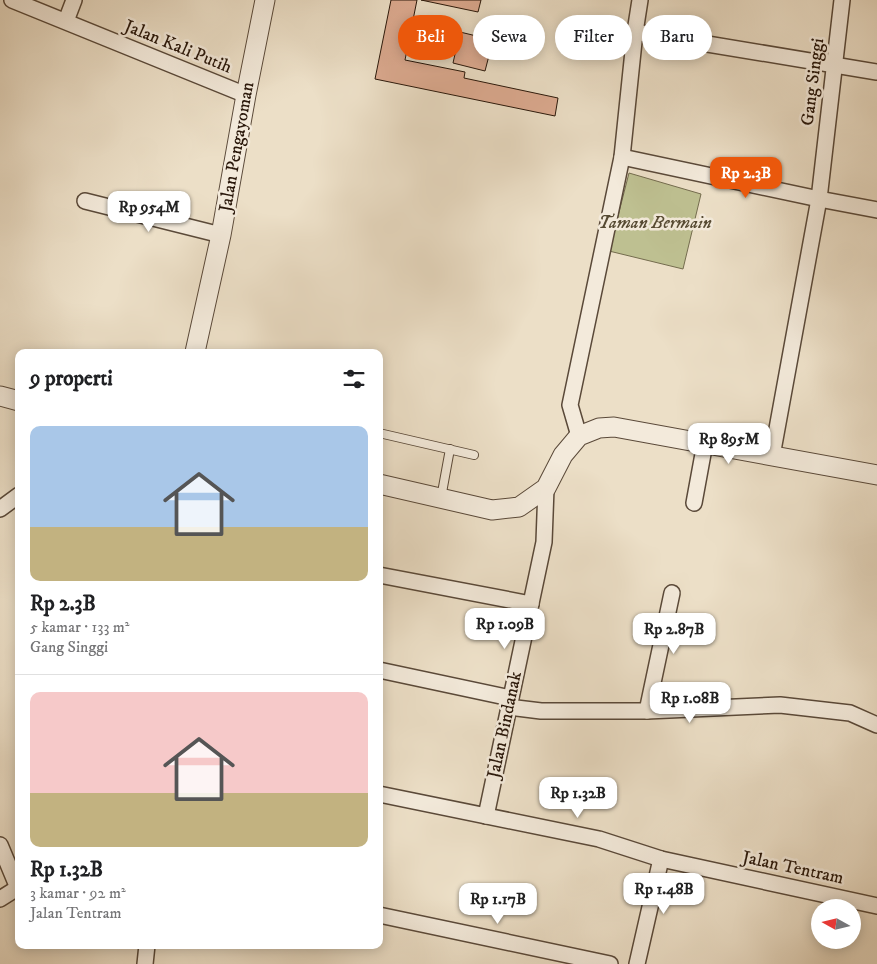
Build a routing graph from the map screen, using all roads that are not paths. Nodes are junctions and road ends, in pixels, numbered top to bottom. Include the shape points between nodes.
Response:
1 (12, 0) edge
2 (74, 0) edge
3 (265, 0) edge
4 (640, 0) edge
5 (842, 0) edge
6 (66, 21) junction
7 (635, 32) junction
8 (834, 64) junction
9 (877, 72) edge
10 (246, 95) junction
11 (622, 157) junction
12 (819, 199) junction
13 (85, 201) dead end
14 (877, 210) edge
15 (221, 235) junction
16 (196, 349) edge
17 (0, 396) edge
18 (15, 400) edge
19 (383, 434) edge
20 (579, 436) junction
21 (705, 443) junction
22 (450, 449) junction
23 (474, 455) dead end
24 (772, 456) junction
25 (877, 475) edge
26 (383, 485) edge
27 (546, 488) junction
28 (15, 498) edge
29 (441, 498) junction
30 (694, 503) dead end
31 (0, 509) edge
32 (383, 576) edge
33 (672, 593) dead end
34 (531, 604) junction
35 (383, 671) edge
36 (509, 702) junction
37 (647, 711) junction
38 (877, 725) edge
39 (383, 795) edge
40 (486, 816) junction
41 (0, 846) edge
42 (661, 859) junction
43 (15, 881) edge
44 (15, 890) edge
45 (0, 899) edge
46 (877, 906) edge
47 (383, 916) edge
48 (147, 949) edge
49 (145, 964) edge
50 (610, 964) edge
51 (637, 964) edge

1 - 6 street, Jalan Kali Putih
2 - 6 street
3 - 10 street, Jalan Pengayoman
4 - 7 street
5 - 8 street, Gang Singgi
6 - 10 street, Jalan Kali Putih
7 - 8 street
7 - 11 street
8 - 9 street
8 - 12 street, Gang Singgi
10 - 15 street, Jalan Pengayoman
11 - 12 street
11 - 20 street via 570,406
12 - 14 street
12 - 24 street, Gang Singgi
13 - 15 street
15 - 16 street, Jalan Pengayoman
17 - 18 street
19 - 22 lane
20 - 21 street via 599,428 614,427
20 - 27 street, Jalan Bindanak via 563,455
21 - 24 street
21 - 30 street
22 - 23 lane
22 - 29 lane
24 - 25 street
26 - 29 street
27 - 29 street via 519,507 492,510
27 - 34 street, Jalan Bindanak via 544,542
28 - 31 street
32 - 34 street
33 - 37 street
34 - 36 street, Jalan Bindanak
35 - 36 street
36 - 37 street via 540,711
36 - 40 street, Jalan Bindanak
37 - 38 street via 780,705 850,713
39 - 40 street, Jalan Tentram
40 - 42 street, Jalan Tentram via 599,839
41 - 43 street
42 - 46 street, Jalan Tentram
42 - 51 street
44 - 45 street
47 - 50 street
48 - 49 street

